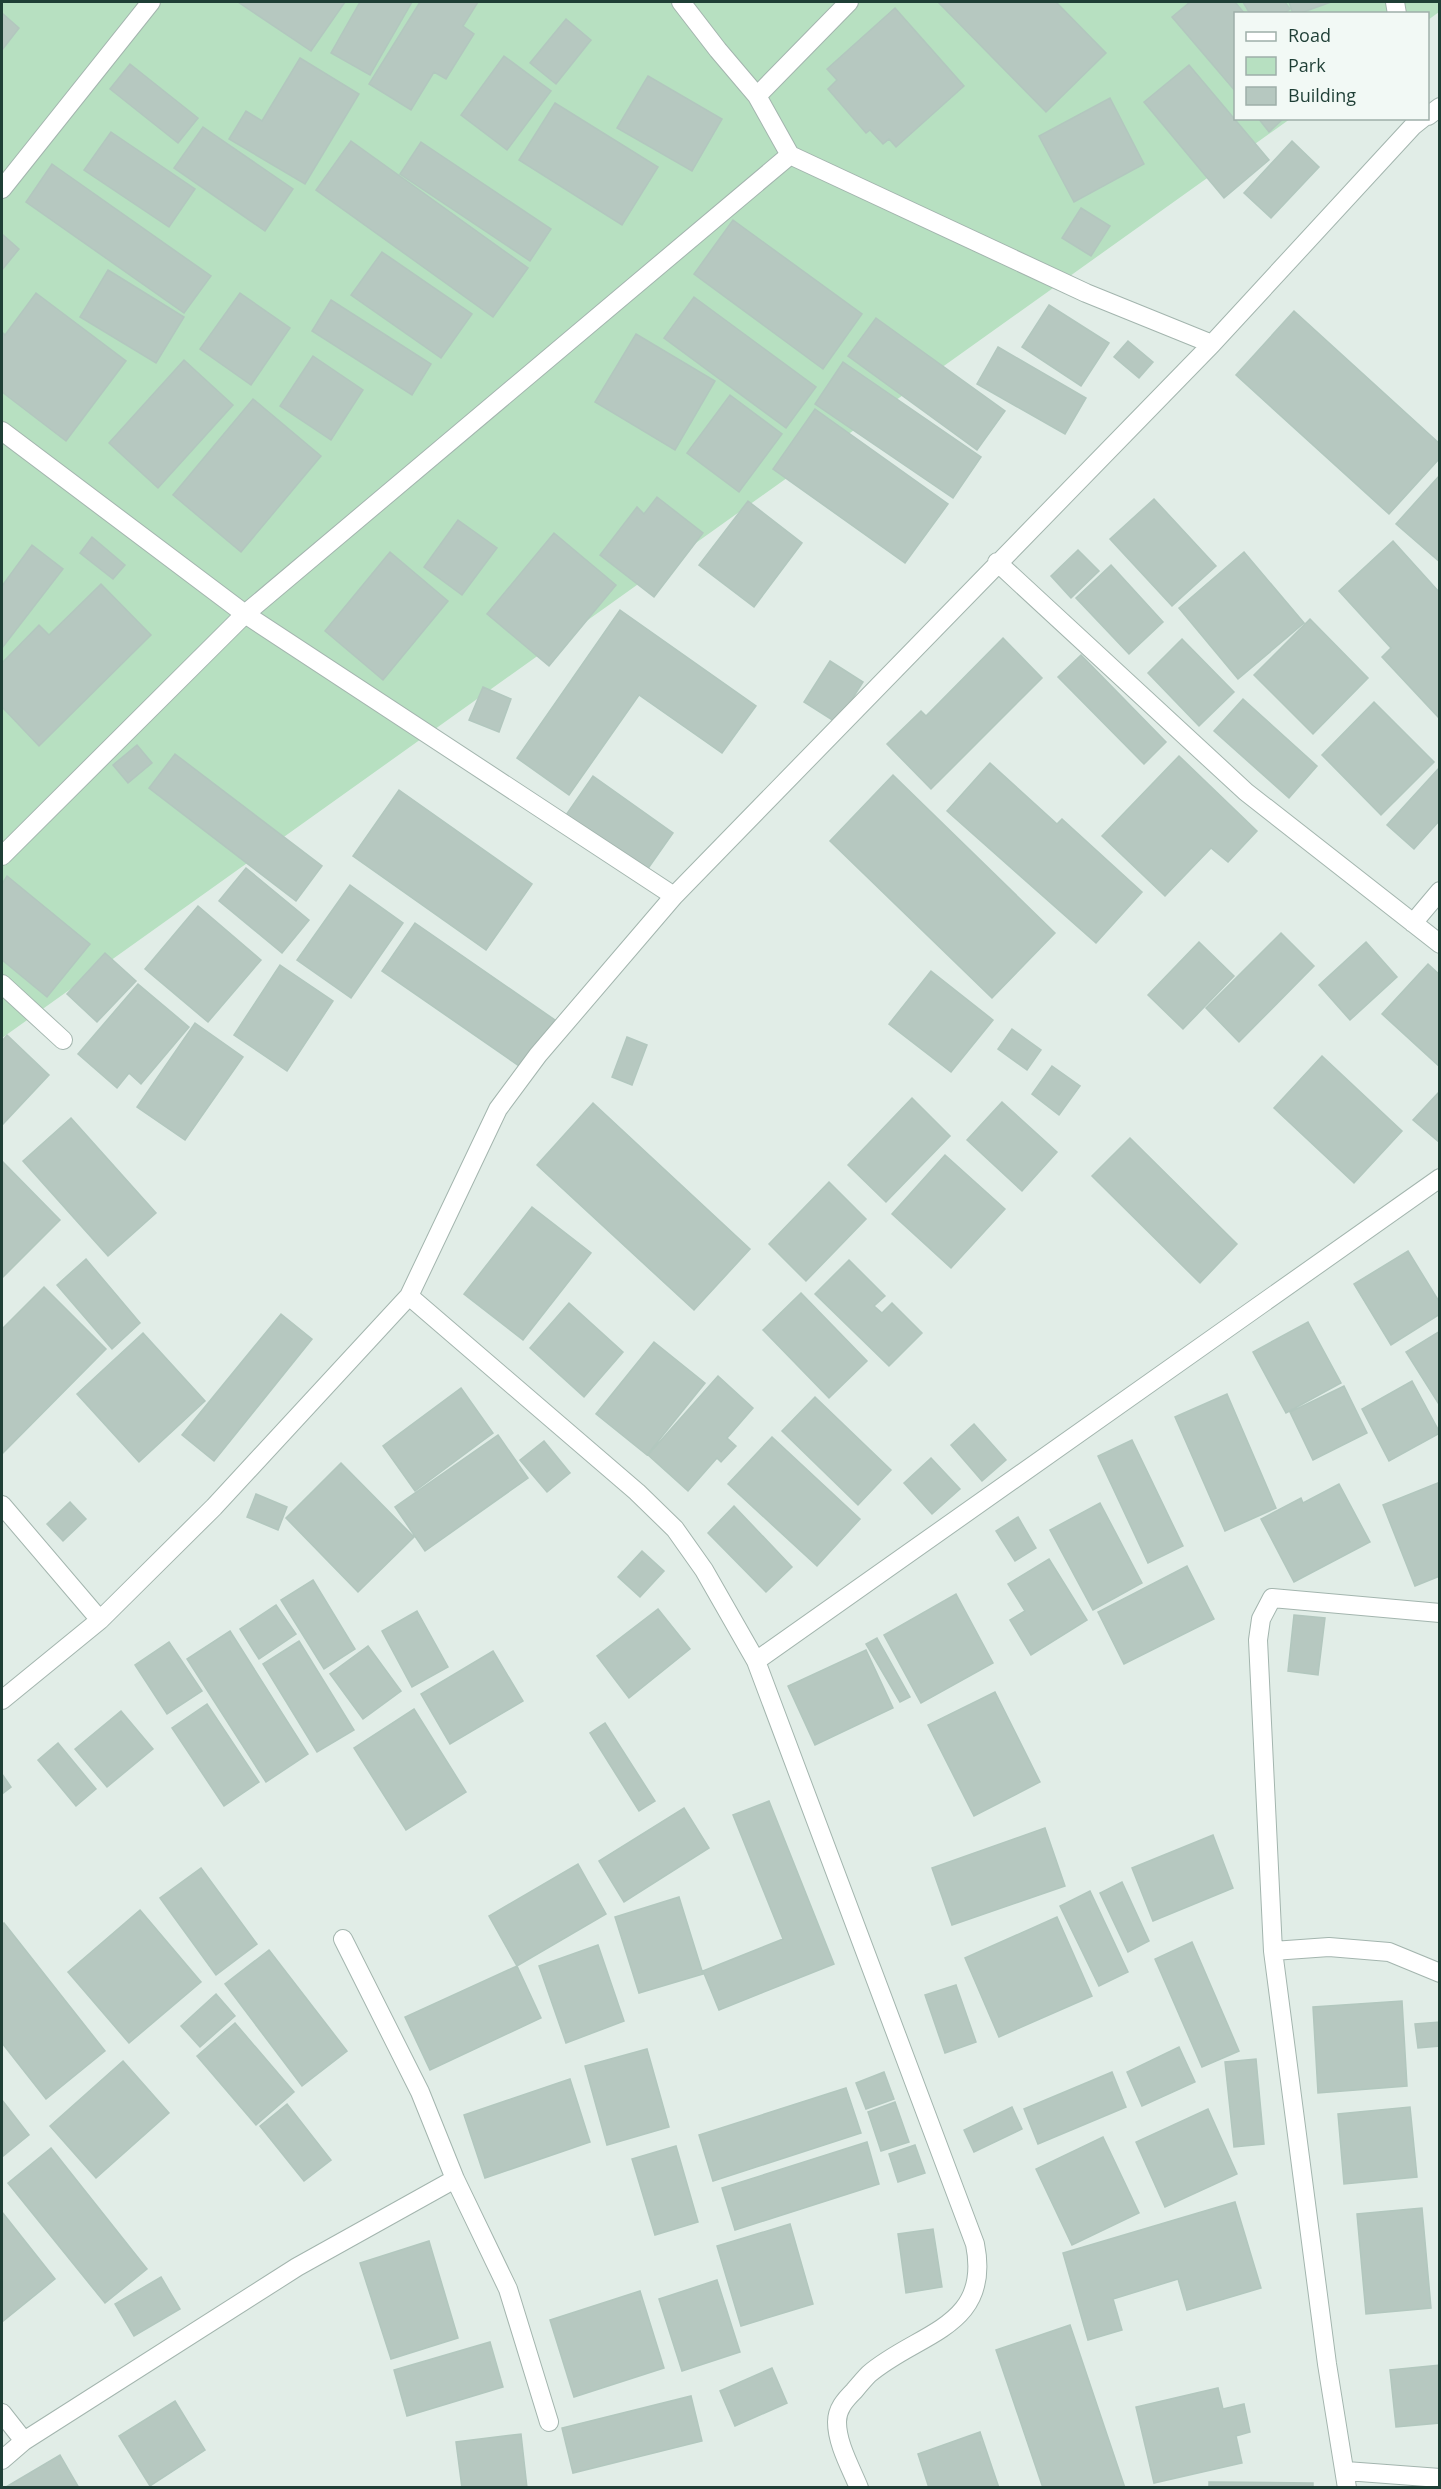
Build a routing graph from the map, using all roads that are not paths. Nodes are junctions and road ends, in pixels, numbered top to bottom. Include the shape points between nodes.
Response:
1 (151, 2) edge
2 (681, 2) edge
3 (849, 2) edge
4 (757, 96) junction
5 (1419, 120) edge
6 (790, 155) junction
7 (2, 189) edge
8 (1212, 344) junction
9 (2, 431) edge
10 (997, 562) junction
11 (245, 614) junction
12 (2, 856) edge
13 (1440, 891) edge
14 (674, 896) junction
15 (1413, 923) junction
16 (1440, 944) edge
17 (2, 984) edge
18 (63, 1040) dead end
19 (1440, 1178) edge
20 (409, 1296) junction
21 (2, 1505) edge
22 (1440, 1613) edge
23 (100, 1620) junction
24 (756, 1661) junction
25 (2, 1700) edge
26 (343, 1939) dead end
27 (1273, 1951) junction
28 (1440, 1972) edge
29 (455, 2179) junction
30 (2, 2413) edge
31 (549, 2422) dead end
32 (24, 2441) junction
33 (2, 2460) edge
34 (1440, 2478) edge
35 (1346, 2479) edge
36 (859, 2487) edge

1 - 7 street
2 - 4 street
3 - 4 street
4 - 6 street
5 - 8 street
6 - 8 street via 1086,293
6 - 11 street
8 - 10 street
9 - 11 street
10 - 14 street
10 - 15 street via 1246,792
11 - 12 street
11 - 14 street
13 - 15 street
14 - 20 street via 538,1055 498,1110
15 - 16 street
17 - 18 street
19 - 24 street
20 - 23 street via 213,1507
20 - 24 street via 675,1529 704,1570
21 - 23 street
22 - 27 street via 1272,1598 1261,1619 1258,1640
23 - 25 street
24 - 36 street via 975,2244 979,2265 976,2287 966,2307 946,2326 870,2373 842,2404 837,2421 841,2442
26 - 29 street via 420,2092
27 - 28 street via 1329,1947 1389,1952
27 - 35 street
29 - 31 street via 508,2289
29 - 32 street via 297,2267
30 - 32 street
32 - 33 street
34 - 35 street

